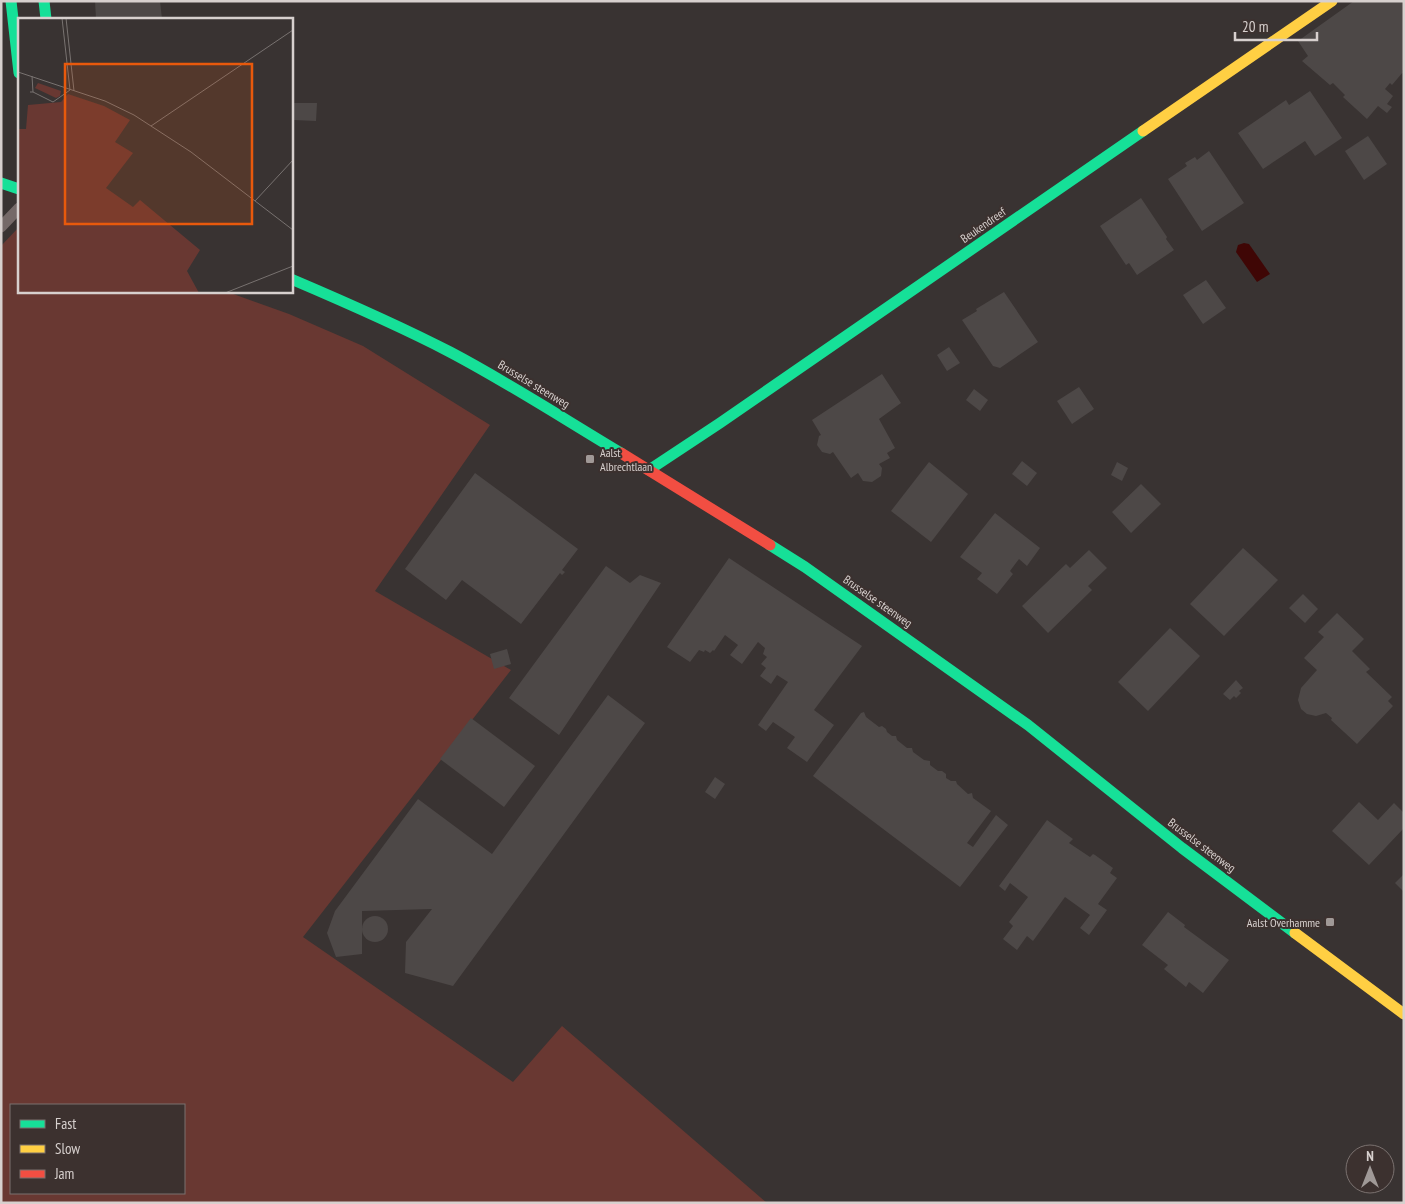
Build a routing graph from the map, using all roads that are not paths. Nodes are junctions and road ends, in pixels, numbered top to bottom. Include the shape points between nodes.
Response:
1 (11, 1) edge
2 (44, 1) edge
3 (1332, 1) edge
4 (46, 18) edge
5 (18, 64) edge
6 (1, 183) edge
7 (18, 188) edge
8 (18, 209) edge
9 (1, 227) edge
10 (292, 279) edge
11 (649, 470) junction
12 (1404, 1014) edge

1 - 5 main road
2 - 4 main road
3 - 11 main road, Beukendreef
6 - 7 main road
8 - 9 lane
10 - 11 main road, Brusselse steenweg via 450,352
11 - 12 main road, Brusselse steenweg via 805,567 1028,725 1176,842

